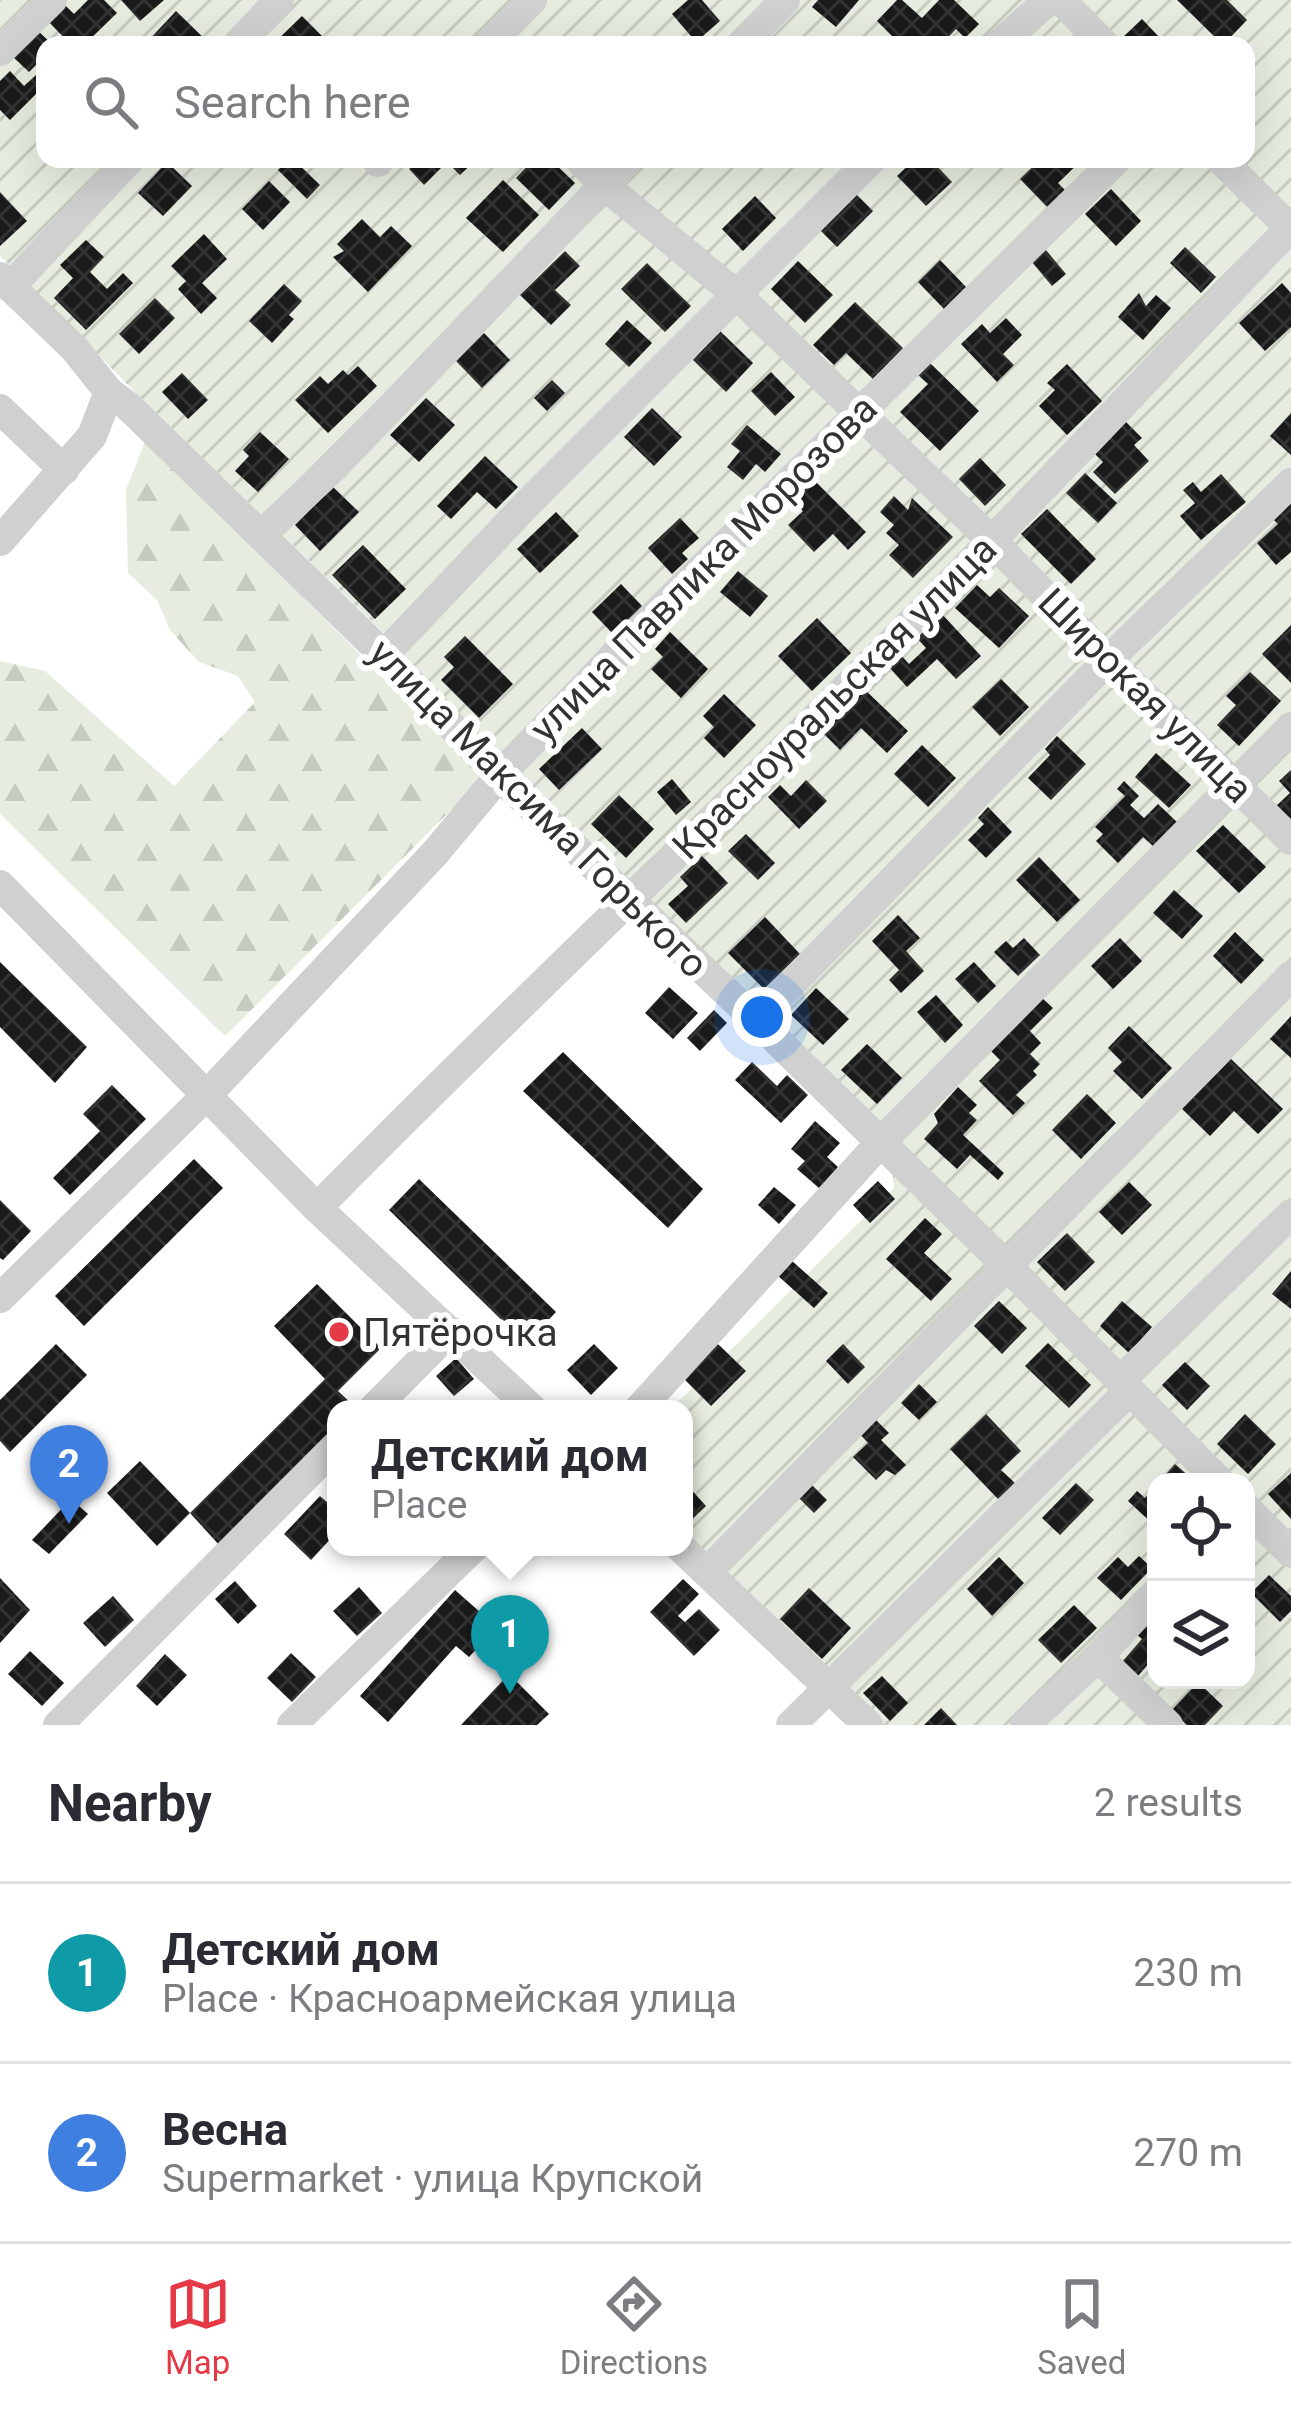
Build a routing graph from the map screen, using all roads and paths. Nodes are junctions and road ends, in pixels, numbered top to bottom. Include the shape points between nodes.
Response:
1 (52, 0) edge
2 (279, 0) edge
3 (532, 0) edge
4 (784, 0) edge
5 (1049, 0) edge
6 (1061, 0) edge
7 (245, 36) edge
8 (497, 36) edge
9 (749, 36) edge
10 (1008, 36) edge
11 (1096, 36) edge
12 (0, 51) edge
13 (121, 168) edge
14 (588, 168) edge
15 (620, 168) edge
16 (863, 168) edge
17 (1108, 168) edge
18 (1229, 168) edge
19 (604, 184) junction
20 (1291, 228) edge
21 (5, 282) edge
22 (737, 295) junction
23 (109, 392) junction
24 (0, 409) edge
25 (857, 412) junction
26 (64, 470) junction
27 (1291, 483) edge
28 (262, 534) junction
29 (991, 540) junction
30 (0, 541) edge
31 (384, 655) junction
32 (1108, 660) junction
33 (1291, 727) edge
34 (499, 776) junction
35 (1235, 782) junction
36 (1291, 840) edge
37 (0, 885) edge
38 (630, 901) junction
39 (1291, 976) edge
40 (756, 1020) junction
41 (206, 1096) junction
42 (880, 1143) junction
43 (316, 1208) junction
44 (1291, 1214) edge
45 (1007, 1266) junction
46 (0, 1298) edge
47 (450, 1331) junction
48 (1125, 1386) junction
49 (382, 1400) edge
50 (523, 1400) edge
51 (647, 1400) edge
52 (327, 1455) edge
53 (1211, 1473) edge
54 (1255, 1517) edge
55 (1291, 1553) edge
56 (465, 1556) edge
57 (690, 1556) edge
58 (707, 1572) junction
59 (1147, 1604) edge
60 (1098, 1657) junction
61 (828, 1689) junction
62 (58, 1725) edge
63 (292, 1725) edge
64 (791, 1725) edge
65 (868, 1725) edge
66 (1025, 1725) edge
67 (1168, 1725) edge

1 - 12 street
2 - 7 street
3 - 8 street
4 - 9 street
5 - 10 street
6 - 11 street
13 - 21 street
14 - 19 street, Широкая улица
15 - 19 street
16 - 22 street
17 - 25 street, улица Павлика Морозова
18 - 20 street
19 - 22 street, Широкая улица
19 - 28 street
20 - 29 street, Красноуральская улица
21 - 23 street, улица Максима Горького
22 - 25 street, Широкая улица
22 - 31 street
23 - 26 street via 92,436
23 - 28 street, улица Максима Горького
24 - 26 street
25 - 29 street, Широкая улица
25 - 34 street, улица Павлика Морозова
26 - 30 street
27 - 32 street
28 - 31 street, улица Максима Горького
29 - 32 street, Широкая улица
29 - 38 street, Красноуральская улица
31 - 34 street, улица Максима Горького
32 - 35 street, Широкая улица
32 - 40 street
33 - 35 street
34 - 38 street, улица Максима Горького
34 - 41 street, улица Павлика Морозова
35 - 36 street, Широкая улица
35 - 42 street
37 - 41 street
38 - 40 street, улица Максима Горького
38 - 43 street, Красноуральская улица
39 - 45 street
40 - 42 street, улица Максима Горького
41 - 43 street
41 - 46 street, улица Павлика Морозова
42 - 45 street, улица Максима Горького
42 - 51 street
43 - 47 street
44 - 48 street
45 - 48 street, улица Максима Горького
45 - 58 street
47 - 49 street
47 - 50 street
48 - 53 street, улица Максима Горького
48 - 61 street
52 - 62 street
54 - 55 street
56 - 63 street
57 - 58 street
58 - 61 street
59 - 60 street
60 - 66 street
60 - 67 street
61 - 64 street
61 - 65 street

